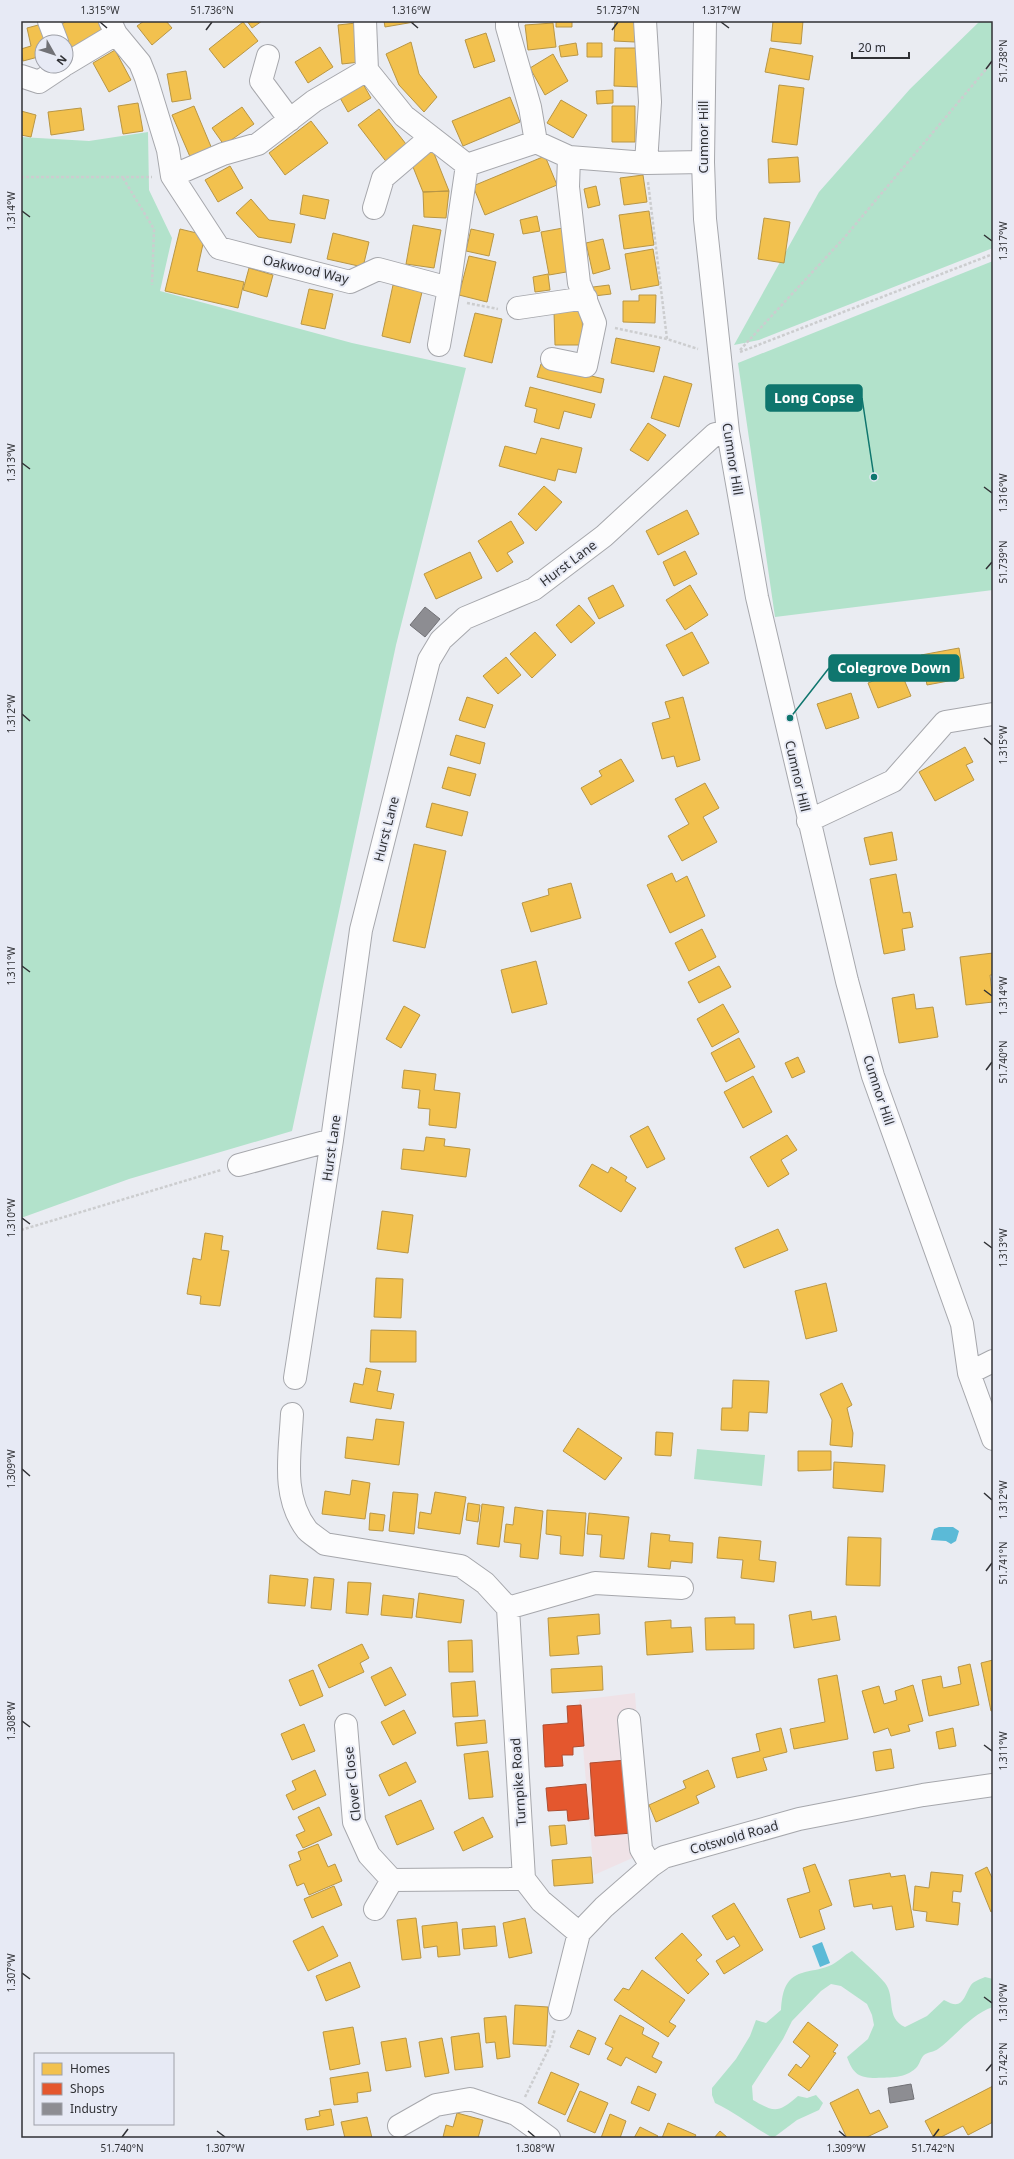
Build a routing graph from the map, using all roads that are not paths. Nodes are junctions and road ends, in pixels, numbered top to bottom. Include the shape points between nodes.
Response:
1 (49, 21) edge
2 (365, 21) edge
3 (507, 21) edge
4 (645, 21) edge
5 (705, 21) edge
6 (113, 27) edge
7 (54, 34) edge
8 (268, 56) dead end
9 (74, 58) edge
10 (368, 70) junction
11 (51, 74) edge
12 (21, 76) edge
13 (290, 120) junction
14 (431, 137) junction
15 (536, 142) junction
16 (569, 157) junction
17 (703, 162) junction
18 (646, 163) junction
19 (466, 165) junction
20 (172, 176) junction
21 (374, 208) dead end
22 (448, 294) junction
23 (586, 298) junction
24 (518, 308) road end
25 (439, 345) dead end
26 (552, 358) dead end
27 (728, 432) junction
28 (993, 714) edge
29 (808, 821) junction
30 (332, 1140) junction
31 (239, 1165) road end
32 (993, 1361) edge
33 (969, 1373) junction
34 (295, 1378) dead end
35 (292, 1414) dead end
36 (993, 1439) edge
37 (682, 1588) dead end
38 (508, 1608) junction
39 (629, 1720) dead end
40 (346, 1725) dead end
41 (993, 1785) edge
42 (651, 1866) junction
43 (524, 1879) junction
44 (392, 1880) junction
45 (375, 1908) dead end
46 (579, 1933) junction
47 (560, 2009) road end
48 (399, 2126) dead end
49 (549, 2138) edge

1 - 7 street
2 - 10 street
3 - 15 street via 530,107
4 - 18 street via 650,102
5 - 17 street, Cumnor Hill
6 - 9 street
6 - 20 street, Oakwood Way via 140,63 168,150
8 - 13 street via 261,81
10 - 13 street via 314,101
10 - 14 street via 404,116
11 - 12 street via 39,82
13 - 20 street via 258,144 223,154
14 - 19 street
14 - 21 street via 383,178
15 - 16 street
15 - 19 street
16 - 18 street
16 - 23 street via 568,187 579,283
17 - 18 street
17 - 27 street, Cumnor Hill via 705,219
19 - 22 street
20 - 22 street, Oakwood Way via 219,248 350,282 378,269
22 - 25 street
23 - 24 street
23 - 26 street via 595,323 586,366
27 - 29 street, Cumnor Hill via 756,597
27 - 30 street, Hurst Lane via 715,434 604,536 534,589 465,618 441,640 430,660 361,930
28 - 29 street via 945,722 893,781
29 - 33 street, Cumnor Hill via 873,1076 962,1324
30 - 31 street
30 - 34 street, Hurst Lane
32 - 33 street
33 - 36 street, Cumnor Hill
35 - 38 street via 288,1479 294,1507 308,1531 324,1544 461,1566 485,1583
37 - 38 street via 595,1583
38 - 43 street, Turnpike Road
39 - 42 street via 641,1850
40 - 44 street, Clover Close via 354,1822 370,1854
41 - 42 street, Cotswold Road via 923,1795 799,1819 664,1857
42 - 46 street, Cotswold Road via 604,1907
43 - 44 street
43 - 46 street via 541,1901
44 - 45 street
46 - 47 street, Cotswold Road
48 - 49 street via 436,2105 470,2099 516,2114

